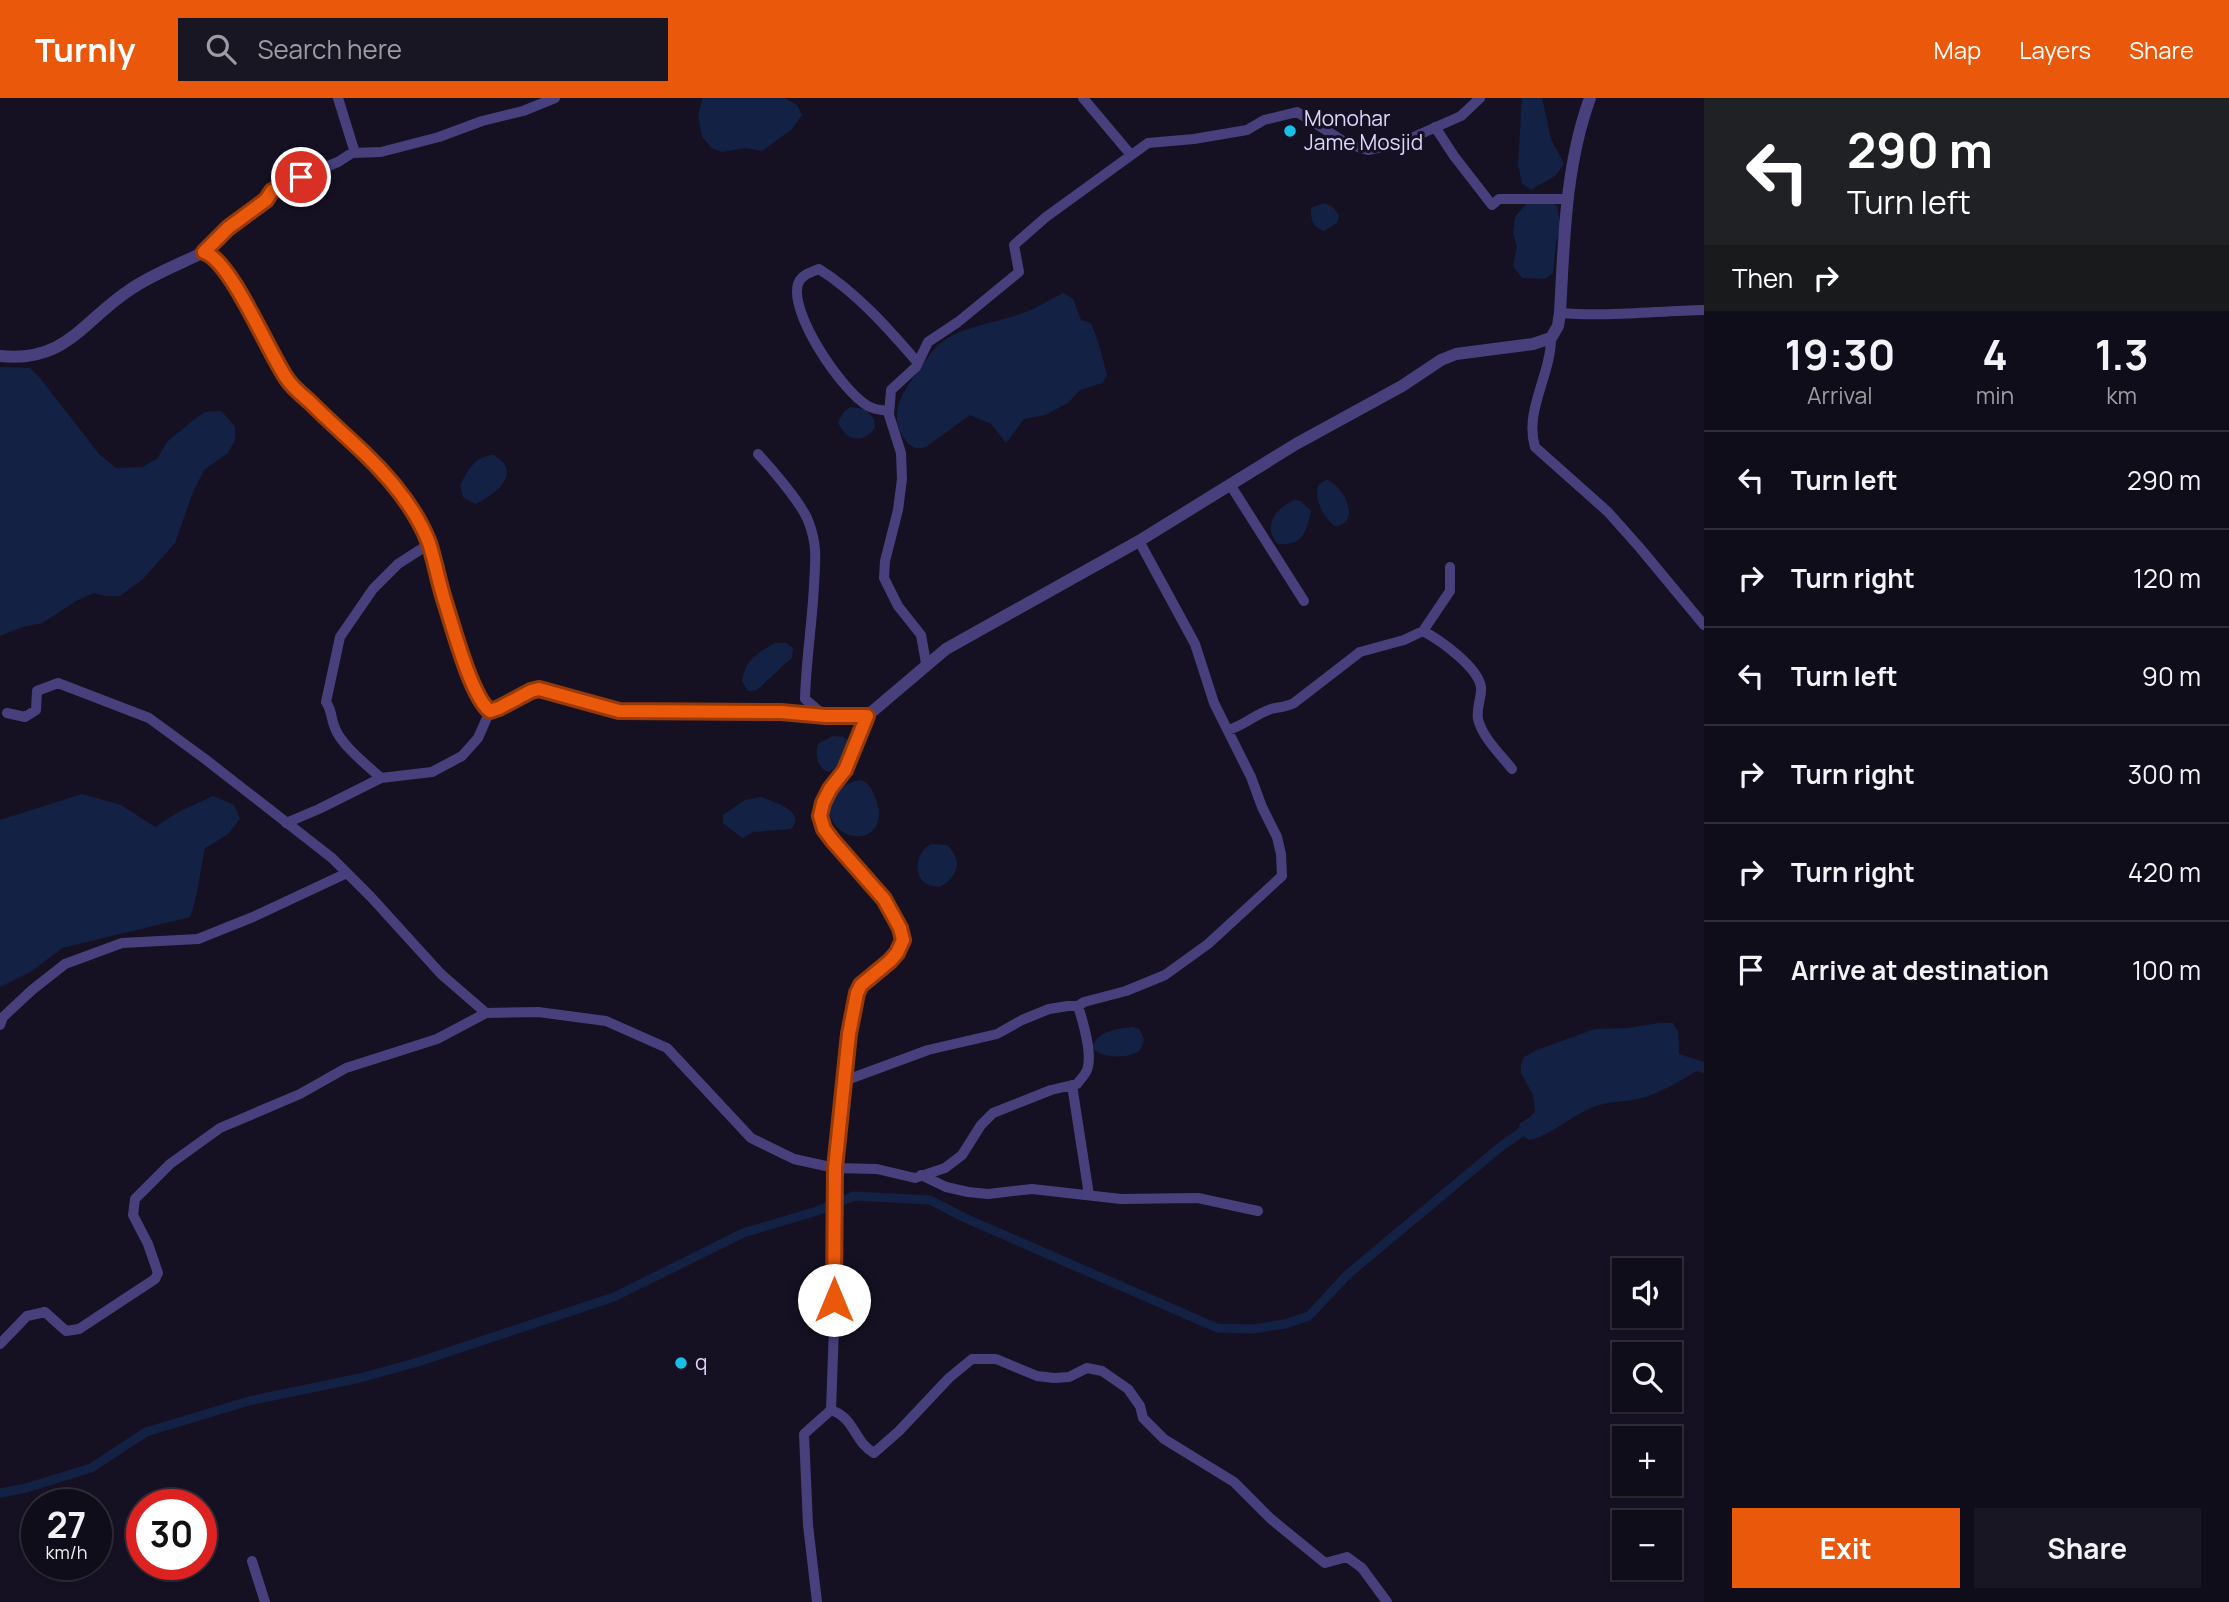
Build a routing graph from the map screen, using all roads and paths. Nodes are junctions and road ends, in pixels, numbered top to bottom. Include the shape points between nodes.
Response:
1 (338, 98) edge
2 (555, 98) edge
3 (1083, 98) edge
4 (1480, 98) edge
5 (1590, 98) edge
6 (1435, 127) junction
7 (355, 153) junction
8 (1131, 155) junction
9 (1567, 198) junction
10 (204, 252) junction
11 (1704, 310) edge
12 (1560, 313) junction
13 (1551, 338) junction
14 (0, 356) edge
15 (918, 363) junction
16 (889, 411) junction
17 (758, 454) dead end
18 (1231, 486) junction
19 (1139, 541) junction
20 (429, 544) junction
21 (1450, 567) dead end
22 (1304, 601) dead end
23 (1704, 625) edge
24 (1423, 631) junction
25 (926, 663) junction
26 (490, 711) junction
27 (7, 713) dead end
28 (825, 716) junction
29 (867, 716) junction
30 (1228, 730) junction
31 (1512, 769) dead end
32 (382, 778) junction
33 (286, 822) junction
34 (347, 873) junction
35 (1078, 1006) junction
36 (486, 1013) junction
37 (0, 1024) edge
38 (844, 1081) junction
39 (1072, 1085) junction
40 (835, 1168) junction
41 (921, 1175) junction
42 (1089, 1195) junction
43 (1258, 1211) dead end
44 (0, 1344) edge
45 (831, 1410) junction
46 (252, 1560) dead end
47 (265, 1602) edge
48 (817, 1602) edge
49 (1387, 1602) edge

1 - 7 street
2 - 7 street via 439,138 381,152
3 - 8 street
4 - 6 street via 1461,116
5 - 9 street
6 - 8 street via 1368,150 1348,144 1297,112 1264,120 1247,130 1149,143
6 - 9 street via 1492,205 1499,198
7 - 10 street via 272,191
8 - 15 street via 1014,245 1019,272 928,342
9 - 12 street
10 - 14 street via 131,288 87,327 54,348 38,355
10 - 20 street via 231,280 288,382 396,488
11 - 12 street via 1590,316
12 - 13 street
13 - 18 street via 1441,360
13 - 23 street via 1551,356 1533,415 1535,447 1608,512
15 - 16 street via 891,390
15 - 16 street via 838,281 819,269 798,283 796,301 807,330 845,385 869,407
16 - 25 street via 901,453 902,480 884,578 898,606 921,635
17 - 28 street via 801,508 811,531 817,564 805,699
18 - 19 street
18 - 22 street
19 - 25 street
19 - 30 street via 1195,644
20 - 26 street via 475,689
20 - 32 street via 398,564 373,589 340,637 328,686 326,702 334,728
21 - 24 street via 1450,591
24 - 30 street via 1360,652 1294,703 1270,709
24 - 31 street via 1476,675 1481,687 1478,720
25 - 29 street
26 - 28 street via 539,689 619,711
26 - 32 street via 478,738 462,756 432,772
27 - 33 street via 25,717 36,710 37,691 58,683 149,718
28 - 29 street
29 - 38 street via 820,816 833,841 884,899 903,940 897,953 857,993
30 - 35 street via 1277,837 1282,876 1208,944 1166,975
32 - 33 street
33 - 34 street
34 - 36 street via 440,974
34 - 37 street via 198,939 122,943 65,964 12,1008
35 - 38 street via 1049,1009 997,1034 928,1049
35 - 39 street via 1089,1054 1087,1070
36 - 40 street via 538,1012 606,1021 667,1048 751,1138 794,1159
36 - 44 street via 437,1039 346,1068 300,1094 220,1128 170,1164 135,1199 133,1215 158,1273 155,1279 79,1329 66,1331 45,1312 27,1316
38 - 40 street
39 - 41 street via 993,1113 962,1155 945,1168
39 - 42 street
40 - 41 street
40 - 45 street
41 - 42 street via 968,1192 1032,1189
42 - 43 street via 1198,1198
45 - 48 street via 804,1434
45 - 49 street via 846,1417 865,1448 874,1453 972,1359 996,1359 1054,1378 1087,1368 1102,1371 1128,1388 1143,1418 1164,1439 1234,1482 1271,1520 1325,1563 1347,1557 1362,1568
46 - 47 street

